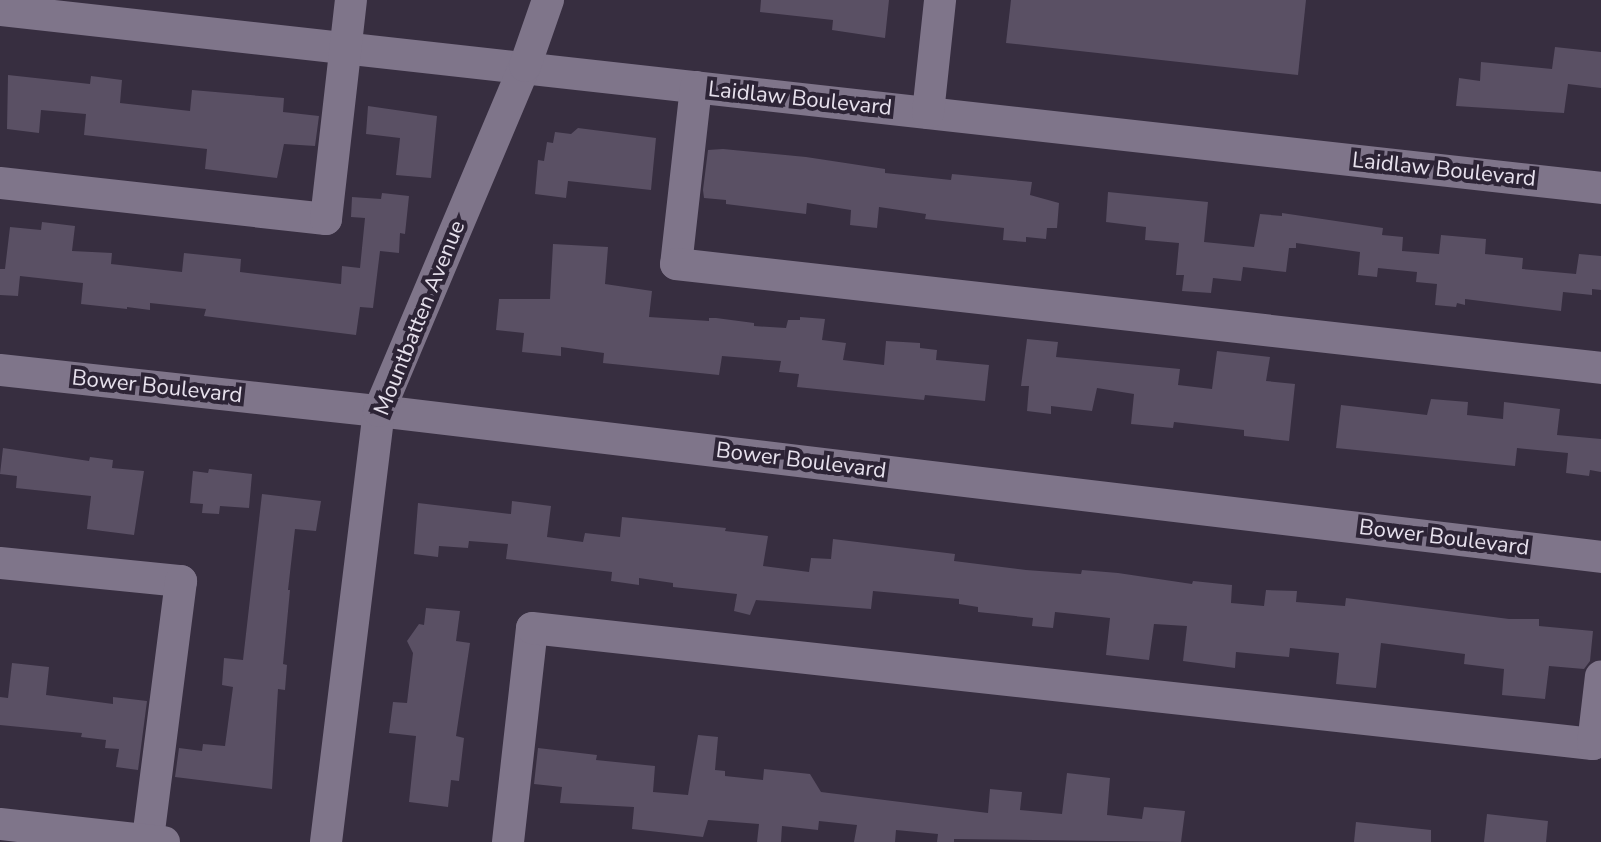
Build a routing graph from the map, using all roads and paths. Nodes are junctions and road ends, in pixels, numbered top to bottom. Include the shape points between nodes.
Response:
1 (351, 0) edge
2 (548, 0) edge
3 (940, 0) edge
4 (0, 10) edge
5 (346, 50) junction
6 (525, 66) junction
7 (696, 87) junction
8 (928, 113) junction
9 (0, 183) edge
10 (1601, 188) edge
11 (1601, 368) edge
12 (0, 370) edge
13 (379, 411) junction
14 (1601, 557) edge
15 (0, 563) edge
16 (1601, 676) edge
17 (0, 824) edge
18 (156, 841) edge
19 (326, 842) edge
20 (508, 842) edge

1 - 5 street
2 - 6 street, Mountbatten Avenue
3 - 8 street
4 - 5 street, Laidlaw Boulevard
5 - 6 street, Laidlaw Boulevard
5 - 9 street via 326,219
6 - 7 street, Laidlaw Boulevard
6 - 13 street, Mountbatten Avenue
7 - 8 street, Laidlaw Boulevard
7 - 11 street via 676,264
8 - 10 street, Laidlaw Boulevard
12 - 13 street, Bower Boulevard
13 - 14 street, Bower Boulevard
13 - 19 street, Mountbatten Avenue
15 - 18 street via 181,581
16 - 20 street via 1593,744 532,628
17 - 18 street

